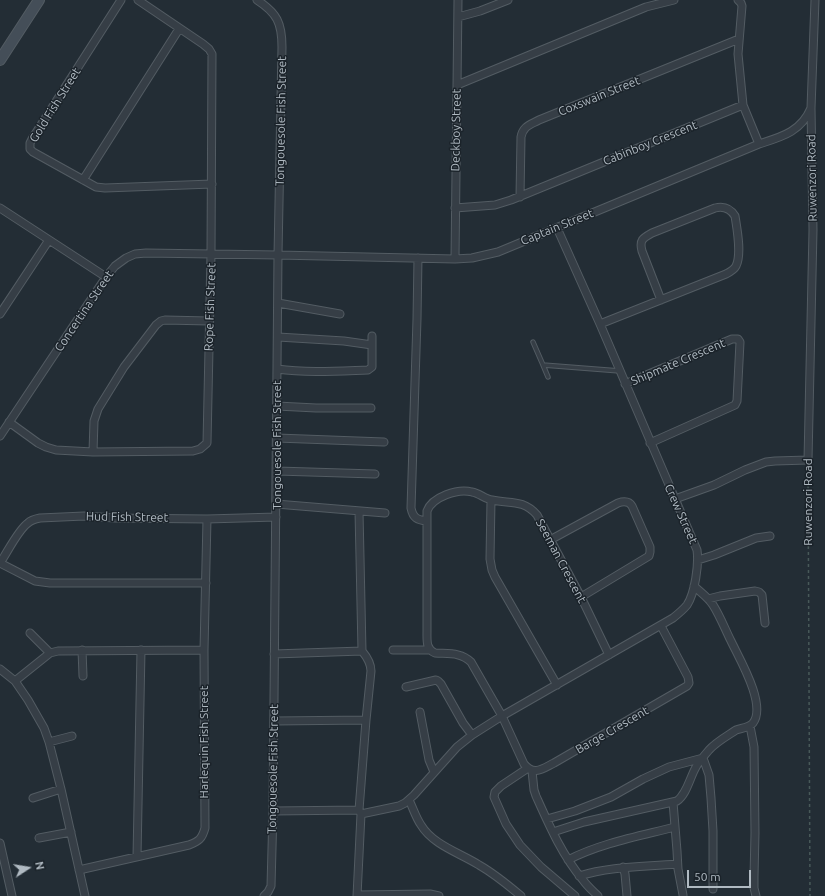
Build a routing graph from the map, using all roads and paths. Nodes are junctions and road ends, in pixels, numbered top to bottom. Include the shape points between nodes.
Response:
1 (39, 0) edge
2 (121, 0) edge
3 (138, 0) edge
4 (257, 0) edge
5 (458, 0) edge
6 (508, 0) edge
7 (674, 0) edge
8 (738, 0) edge
9 (815, 0) edge
10 (646, 4) edge
11 (458, 17) junction
12 (179, 28) junction
13 (739, 39) junction
14 (0, 60) edge
15 (457, 85) junction
16 (742, 105) junction
17 (811, 108) junction
18 (759, 144) junction
19 (83, 180) junction
20 (212, 184) junction
21 (520, 197) junction
22 (0, 208) edge
23 (455, 208) junction
24 (556, 228) junction
25 (49, 240) junction
26 (211, 254) junction
27 (278, 255) junction
28 (418, 258) junction
29 (455, 259) junction
30 (106, 277) junction
31 (660, 300) junction
32 (278, 303) junction
33 (0, 314) edge
34 (340, 314) dead end
35 (209, 321) junction
36 (600, 324) junction
37 (372, 336) dead end
38 (278, 338) junction
39 (533, 342) dead end
40 (372, 345) junction
41 (544, 365) junction
42 (278, 369) junction
43 (620, 371) junction
44 (548, 377) dead end
45 (625, 384) junction
46 (277, 406) junction
47 (371, 408) dead end
48 (9, 422) junction
49 (0, 436) edge
50 (277, 438) junction
51 (384, 442) dead end
52 (650, 443) junction
53 (93, 452) junction
54 (808, 460) junction
55 (277, 471) junction
56 (375, 474) dead end
57 (675, 499) junction
58 (491, 500) junction
59 (276, 504) junction
60 (359, 511) junction
61 (386, 513) dead end
62 (276, 517) junction
63 (207, 519) junction
64 (427, 521) junction
65 (770, 536) dead end
66 (550, 540) junction
67 (698, 560) junction
68 (0, 563) edge
69 (206, 583) junction
70 (694, 586) junction
71 (581, 596) junction
72 (708, 599) junction
73 (765, 623) dead end
74 (661, 626) junction
75 (30, 633) dead end
76 (82, 650) junction
77 (141, 650) junction
78 (204, 650) junction
79 (362, 650) junction
80 (393, 650) dead end
81 (432, 652) junction
82 (50, 653) junction
83 (274, 654) junction
84 (609, 655) junction
85 (0, 669) edge
86 (83, 676) dead end
87 (15, 681) junction
88 (558, 684) junction
89 (406, 687) dead end
90 (420, 712) dead end
91 (502, 716) junction
92 (366, 720) junction
93 (274, 721) junction
94 (750, 726) junction
95 (472, 735) junction
96 (72, 736) dead end
97 (49, 742) junction
98 (703, 758) junction
99 (530, 770) junction
100 (434, 772) junction
101 (61, 789) junction
102 (33, 798) dead end
103 (409, 800) junction
104 (673, 802) junction
105 (273, 811) junction
106 (360, 812) junction
107 (547, 819) junction
108 (675, 827) junction
109 (70, 832) junction
110 (553, 832) junction
111 (39, 838) dead end
112 (0, 843) edge
113 (136, 857) junction
114 (568, 860) junction
115 (677, 864) junction
116 (623, 867) junction
117 (79, 870) junction
118 (579, 876) junction
119 (713, 889) dead end
120 (683, 895) edge
121 (12, 896) edge
122 (85, 896) edge
123 (264, 896) edge
124 (357, 896) edge
125 (439, 896) edge
126 (520, 896) edge
127 (575, 896) edge
128 (598, 896) edge
129 (627, 896) edge
130 (756, 896) edge
131 (810, 896) edge

1 - 14 street
2 - 19 street, Gold Fish Street via 29,145 32,152
3 - 12 street, Rope Fish Street
4 - 27 street, Tongouesole Fish Street via 274,15 282,42
5 - 11 street, Deckboy Street
6 - 11 street
7 - 10 street
8 - 13 street via 742,6
9 - 17 street, Ruwenzori Road
10 - 15 street
11 - 15 street, Deckboy Street
12 - 19 street
12 - 20 street, Rope Fish Street via 207,47 212,54
13 - 16 street
13 - 21 street, Coxswain Street via 527,126 521,137
15 - 23 street, Deckboy Street
16 - 18 street
16 - 21 street, Cabinboy Crescent
17 - 18 street, Captain Street via 806,119 798,127
17 - 54 street, Ruwenzori Road via 813,230
18 - 24 street, Captain Street
19 - 20 street, Gold Fish Street via 101,188
20 - 26 street, Rope Fish Street
21 - 23 street, Cabinboy Crescent via 495,205
22 - 25 street
23 - 29 street, Deckboy Street
24 - 29 street, Captain Street via 498,252
24 - 36 street, Crew Street
25 - 30 street
25 - 33 street
26 - 27 street, Concertina Street
26 - 30 street, Concertina Street via 135,254 121,261
26 - 35 street, Rope Fish Street
27 - 28 street, Captain Street
27 - 32 street, Tongouesole Fish Street
28 - 29 street, Captain Street
28 - 64 street via 411,508 416,518
30 - 48 street, Concertina Street
31 - 31 street via 726,274 735,267 738,240 735,216 731,211 726,208 715,208 647,235 641,241 640,247
31 - 36 street
32 - 34 street
32 - 38 street, Tongouesole Fish Street
35 - 53 street via 165,320 156,325 124,367 98,409 94,421
35 - 53 street, Rope Fish Street via 207,443 193,451
36 - 43 street, Crew Street
37 - 40 street
38 - 40 street
38 - 42 street, Tongouesole Fish Street
39 - 41 lane
40 - 42 street via 372,367 368,370
41 - 43 lane
41 - 44 lane
42 - 46 street, Tongouesole Fish Street
43 - 45 street, Crew Street
45 - 52 street, Crew Street
45 - 52 street, Shipmate Crescent via 732,339 740,342 735,405
46 - 47 street
46 - 50 street, Tongouesole Fish Street
48 - 49 street, Concertina Street
48 - 53 street, Rope Fish Street via 46,447
50 - 51 street
50 - 55 street, Tongouesole Fish Street
52 - 57 street, Crew Street
54 - 57 street via 766,462
54 - 131 path, Ruwenzori Road
55 - 56 street
55 - 59 street, Tongouesole Fish Street
57 - 67 street, Crew Street via 697,550
58 - 64 street, Seeman Crescent via 472,492 456,492 443,496 428,507
58 - 66 street, Seeman Crescent via 519,503 532,509
58 - 88 street via 492,570
59 - 60 street
59 - 62 street, Tongouesole Fish Street
60 - 61 street
60 - 79 street
62 - 63 street, Hud Fish Street
62 - 83 street, Tongouesole Fish Street
63 - 68 street, Hud Fish Street via 84,516 40,518 28,522
63 - 69 street, Harlequin Fish Street
64 - 81 street, Seeman Crescent via 427,645
65 - 67 street via 756,538
66 - 71 street, Seeman Crescent
66 - 71 street via 618,503 631,504 650,547 649,556
67 - 70 street, Crew Street
68 - 69 street via 35,581 50,584
69 - 78 street, Harlequin Fish Street
70 - 72 street
70 - 74 street, Crew Street via 684,609
71 - 84 street, Seeman Crescent
72 - 73 street via 759,592 762,595
72 - 94 street via 748,675 757,712
74 - 84 street, Crew Street
74 - 99 street, Barge Crescent via 688,677 687,686 554,763 540,770
75 - 82 street
76 - 77 street
76 - 82 street via 58,650
76 - 86 street
77 - 78 street
77 - 113 street
78 - 113 street, Harlequin Fish Street via 203,835 201,839 189,845
79 - 83 street
79 - 92 street via 371,667
80 - 81 street
81 - 91 street via 467,658
82 - 87 street
83 - 93 street, Tongouesole Fish Street
84 - 88 street, Crew Street
85 - 87 street
87 - 97 street via 38,716
88 - 91 street, Crew Street
89 - 95 street via 438,681
90 - 100 street via 429,760
91 - 95 street, Crew Street
91 - 99 street via 524,764
92 - 93 street
92 - 106 street
93 - 105 street, Tongouesole Fish Street
94 - 98 street via 738,729 718,741
94 - 130 street via 754,747
95 - 100 street, Crew Street via 457,746
96 - 97 street
97 - 101 street
98 - 104 street via 696,766 680,799
98 - 107 street via 669,767 611,797
98 - 119 street via 709,775 714,831
99 - 107 street via 536,796
99 - 127 street via 500,786 494,797 506,824 520,845
100 - 103 street, Crew Street
101 - 102 street
101 - 109 street
103 - 106 street via 399,806
103 - 126 street via 421,826 432,837 479,865
104 - 108 street
104 - 110 street via 584,822
105 - 106 street
105 - 123 street, Tongouesole Fish Street via 271,886
106 - 124 street
107 - 110 street
108 - 114 street via 599,848
108 - 115 street
109 - 111 street
109 - 117 street
110 - 114 street
112 - 121 street
113 - 117 street, Harlequin Fish Street
114 - 118 street
115 - 116 street
115 - 120 street
116 - 118 street via 593,871
116 - 129 street
117 - 122 street
118 - 128 street
124 - 125 street

